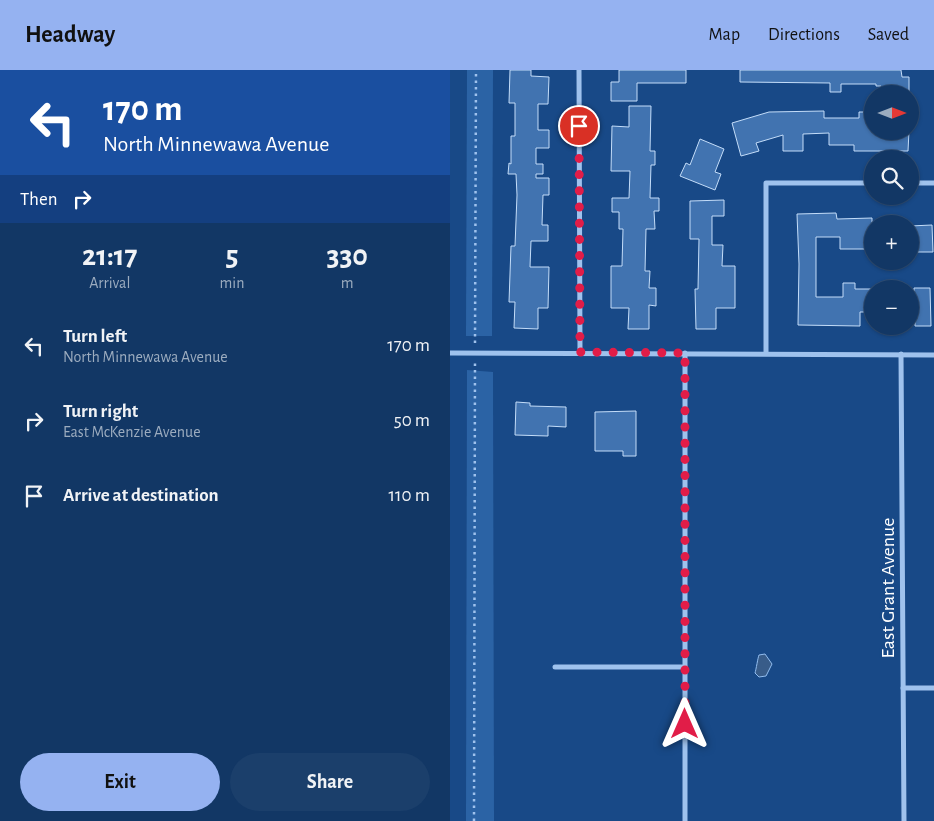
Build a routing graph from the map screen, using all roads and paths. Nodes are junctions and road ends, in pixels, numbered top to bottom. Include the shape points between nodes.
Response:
1 (476, 70) edge
2 (579, 70) edge
3 (864, 183) edge
4 (919, 183) edge
5 (934, 183) edge
6 (580, 352) junction
7 (450, 353) edge
8 (475, 353) junction
9 (685, 353) junction
10 (766, 353) junction
11 (901, 354) junction
12 (934, 355) edge
13 (555, 667) dead end
14 (685, 667) junction
15 (903, 688) junction
16 (934, 688) edge
17 (474, 821) edge
18 (685, 821) edge
19 (904, 821) edge

1 - 8 path
2 - 6 street
3 - 10 street via 766,183
4 - 5 street
6 - 8 street
6 - 9 street
7 - 8 street
8 - 17 path
9 - 10 street
9 - 14 street
10 - 11 street
11 - 12 street
11 - 15 street, East Grant Avenue
13 - 14 street
14 - 18 street
15 - 16 street
15 - 19 street, East Grant Avenue

